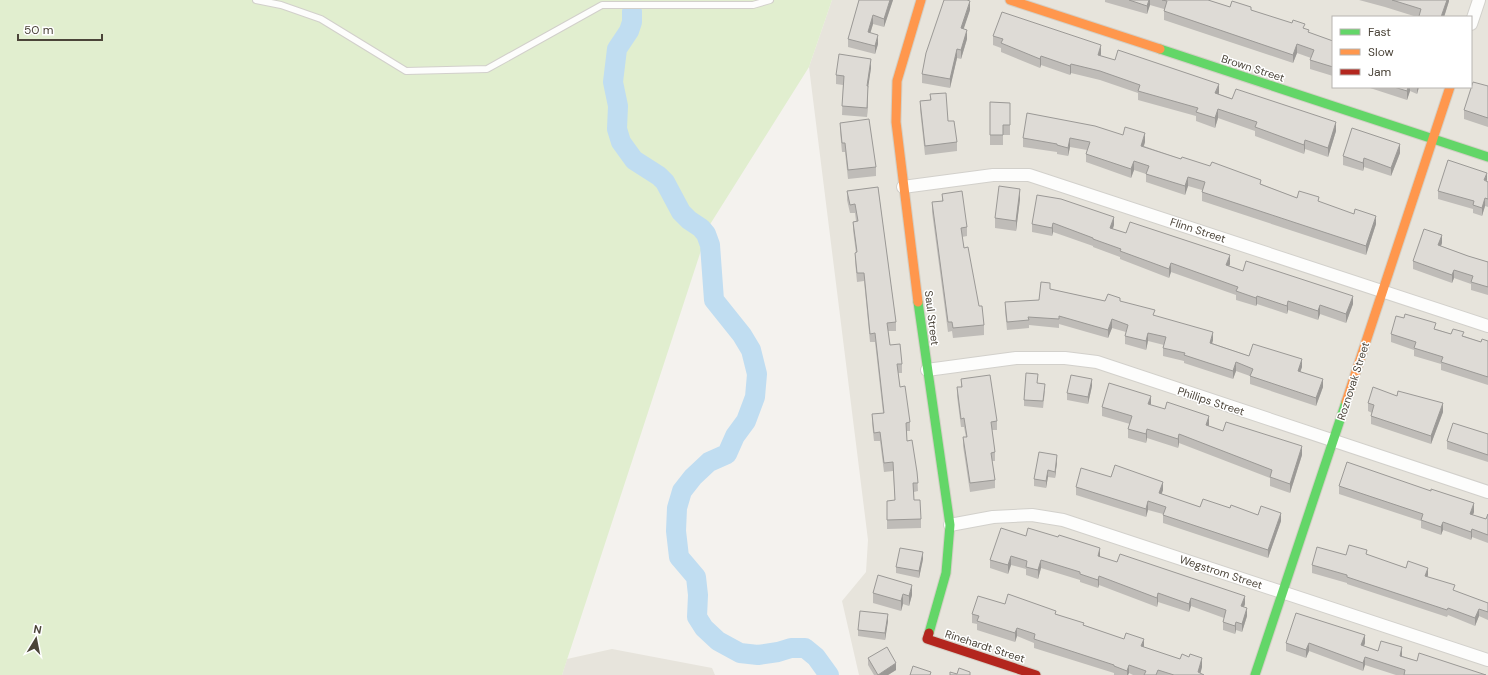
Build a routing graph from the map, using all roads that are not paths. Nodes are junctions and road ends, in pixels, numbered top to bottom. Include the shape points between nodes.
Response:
1 (256, 0) edge
2 (770, 0) edge
3 (921, 0) edge
4 (1010, 0) edge
5 (1479, 0) edge
6 (1472, 21) edge
7 (1450, 88) edge
8 (1433, 140) junction
9 (1488, 157) edge
10 (903, 187) junction
11 (1383, 291) junction
12 (1488, 326) edge
13 (927, 370) junction
14 (1333, 441) junction
15 (1488, 492) edge
16 (950, 525) junction
17 (1283, 593) junction
18 (927, 639) joint
19 (1488, 660) edge
20 (1036, 675) edge
21 (1255, 675) edge

1 - 2 lane via 321,18 406,71 487,69 602,5 753,5
3 - 10 street, Saul Street via 897,81 896,122
4 - 8 street, Brown Street
5 - 6 street
7 - 8 street, Roznovak Street
8 - 9 street, Brown Street
8 - 11 street, Roznovak Street
10 - 11 street, Flinn Street via 993,174 1029,175
10 - 13 street, Saul Street
11 - 12 street, Flinn Street
11 - 14 street, Roznovak Street
13 - 14 street, Phillips Street via 1016,358 1065,358 1097,362
13 - 16 street, Saul Street
14 - 15 street, Phillips Street
14 - 17 street, Roznovak Street
16 - 17 street, Wegstrom Street via 993,517 1032,515 1063,520
16 - 18 street, Saul Street via 946,573
17 - 19 street, Wegstrom Street
17 - 21 street, Roznovak Street
18 - 20 street, Rinehardt Street

